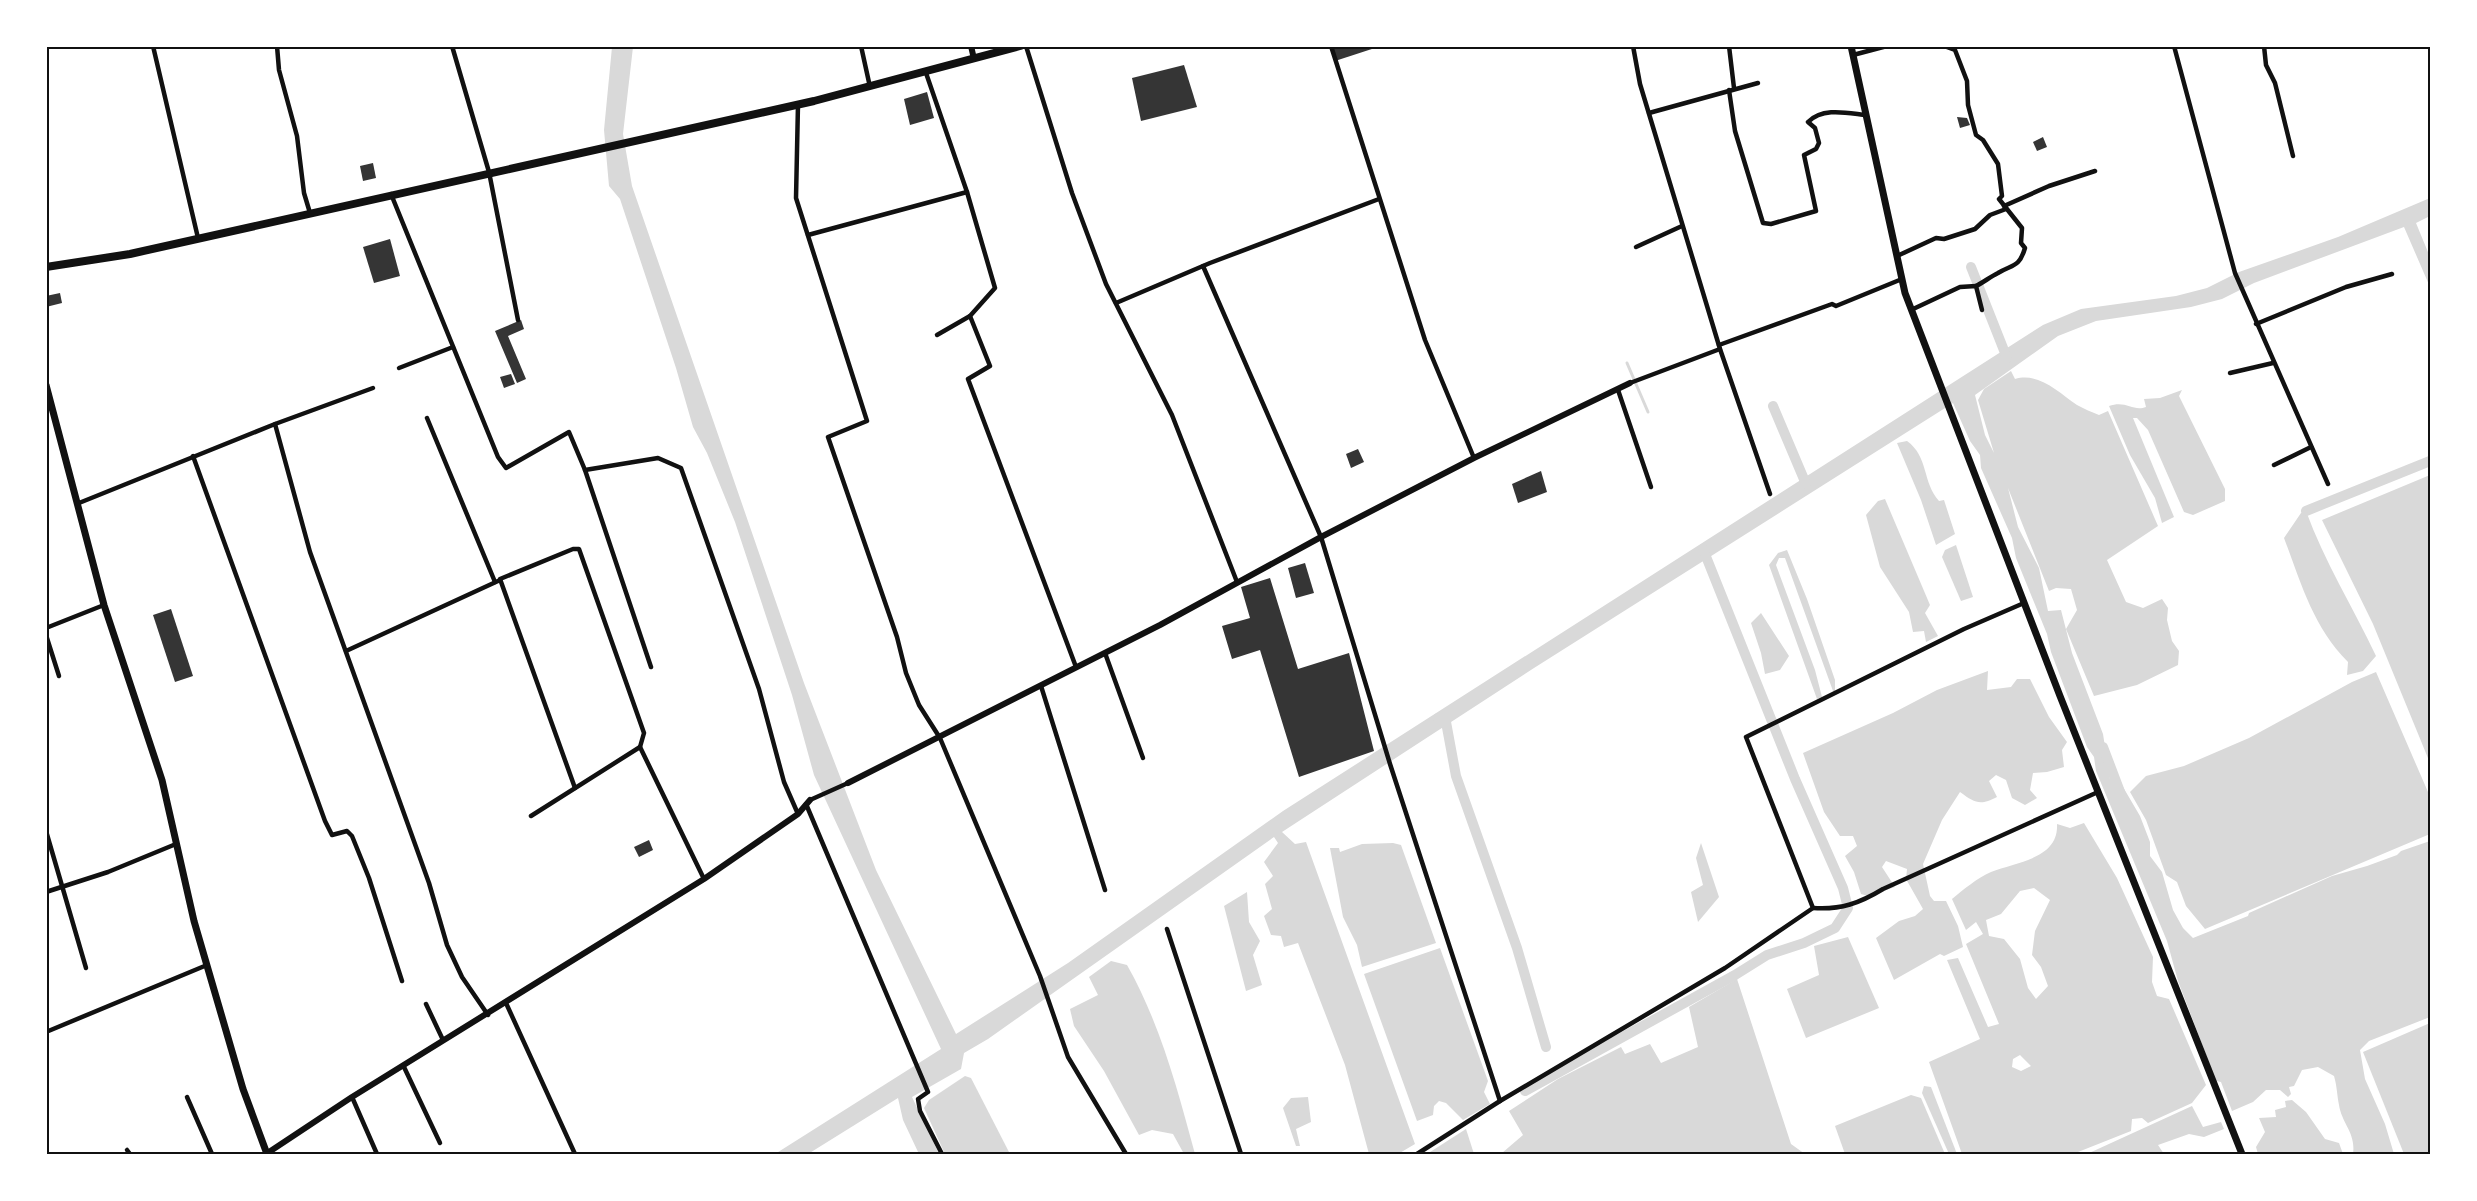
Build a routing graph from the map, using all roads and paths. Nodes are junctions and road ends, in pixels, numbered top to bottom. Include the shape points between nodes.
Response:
1 (153, 46) edge
2 (276, 46) edge
3 (452, 46) edge
4 (861, 46) edge
5 (971, 46) edge
6 (1020, 46) edge
7 (1026, 46) edge
8 (1331, 46) edge
9 (1632, 46) edge
10 (1729, 46) edge
11 (1851, 46) edge
12 (1887, 46) edge
13 (1944, 46) edge
14 (2174, 46) edge
15 (2264, 46) edge
16 (1853, 55) junction
17 (974, 59) junction
18 (926, 73) junction
19 (1758, 83) dead end
20 (870, 87) junction
21 (1731, 89) junction
22 (798, 104) junction
23 (1649, 113) junction
24 (1866, 115) junction
25 (2293, 156) dead end
26 (2095, 171) dead end
27 (489, 172) junction
28 (967, 192) junction
29 (391, 194) junction
30 (1379, 199) junction
31 (2005, 208) junction
32 (310, 213) junction
33 (1682, 226) junction
34 (808, 235) junction
35 (198, 238) junction
36 (1636, 247) dead end
37 (1897, 256) junction
38 (1203, 266) junction
39 (46, 267) edge
40 (2392, 274) dead end
41 (1902, 279) junction
42 (1978, 285) junction
43 (1116, 303) junction
44 (1911, 310) junction
45 (1982, 310) dead end
46 (970, 316) junction
47 (518, 320) dead end
48 (2256, 324) junction
49 (937, 335) dead end
50 (453, 347) junction
51 (1719, 347) junction
52 (2273, 363) junction
53 (399, 368) dead end
54 (2230, 373) dead end
55 (1630, 383) joint
56 (46, 385) edge
57 (373, 388) dead end
58 (1618, 390) junction
59 (427, 418) dead end
60 (275, 424) junction
61 (2311, 447) junction
62 (193, 456) junction
63 (1474, 458) junction
64 (2274, 465) dead end
65 (585, 470) junction
66 (2328, 484) dead end
67 (1651, 487) dead end
68 (1770, 494) dead end
69 (79, 503) junction
70 (1321, 537) junction
71 (498, 581) junction
72 (1237, 582) junction
73 (2025, 603) junction
74 (104, 605) junction
75 (46, 628) edge
76 (46, 635) edge
77 (346, 651) junction
78 (1105, 653) junction
79 (651, 666) dead end
80 (1076, 667) junction
81 (60, 676) dead end
82 (1041, 686) junction
83 (940, 738) junction
84 (640, 747) junction
85 (1143, 758) dead end
86 (848, 783) joint
87 (575, 788) junction
88 (2098, 792) junction
89 (808, 802) junction
90 (798, 814) junction
91 (531, 816) dead end
92 (46, 831) edge
93 (176, 844) junction
94 (704, 879) junction
95 (63, 887) junction
96 (1105, 890) dead end
97 (46, 892) edge
98 (1813, 908) junction
99 (1167, 929) dead end
100 (207, 965) junction
101 (86, 968) dead end
102 (402, 981) dead end
103 (506, 1003) junction
104 (426, 1004) dead end
105 (489, 1015) junction
106 (46, 1032) edge
107 (443, 1040) junction
108 (404, 1067) junction
109 (187, 1097) dead end
110 (352, 1097) junction
111 (1500, 1101) junction
112 (440, 1143) dead end
113 (266, 1154) edge
114 (212, 1155) edge
115 (377, 1155) edge
116 (575, 1155) edge
117 (942, 1155) edge
118 (1126, 1155) edge
119 (1241, 1155) edge
120 (1417, 1155) edge
121 (2242, 1155) edge

1 - 35 street
2 - 32 street
3 - 27 street
4 - 20 street
5 - 17 street
6 - 17 main road
7 - 43 street via 1072,193
8 - 30 street
9 - 23 street
10 - 21 street
11 - 16 main road
12 - 16 street
13 - 31 street via 1955,50 1960,60 1967,81 1970,117 1976,135 1998,164 2000,199
14 - 48 street via 2235,273
15 - 25 street
16 - 24 main road
17 - 18 main road
18 - 20 main road
18 - 28 street
19 - 21 street
20 - 22 main road
21 - 23 street
21 - 24 street via 1735,132 1762,223 1816,211 1804,155 1819,143 1815,128 1808,122 1825,113
22 - 27 main road
22 - 34 street via 796,198
23 - 33 street
24 - 37 main road
26 - 31 street via 2049,186
27 - 29 main road
27 - 47 street
28 - 34 street
28 - 46 street via 995,288
29 - 32 main road
29 - 50 street
30 - 38 street
30 - 63 street via 1425,340
31 - 37 street via 1976,228 1936,238
31 - 42 street via 2022,228 2022,259
32 - 35 main road
33 - 36 street
33 - 51 street
34 - 83 street via 867,421 828,437 906,673 919,705
35 - 39 main road
37 - 41 main road
38 - 43 street
38 - 70 street
40 - 48 street via 2346,287
41 - 44 main road
41 - 51 street via 1836,306 1798,314
42 - 44 street via 1960,287
42 - 45 street
43 - 72 street via 1172,415
44 - 73 main road
46 - 49 street
46 - 80 street via 990,366 968,379
48 - 52 street
50 - 53 street
50 - 65 street via 506,468 569,432
51 - 55 street
51 - 68 street
52 - 54 street
52 - 61 street
55 - 58 street
56 - 69 main road
57 - 60 street
58 - 63 street
58 - 67 street
59 - 71 street
60 - 62 street
60 - 77 street via 309,552
61 - 64 street
61 - 66 street
62 - 69 street
62 - 102 street via 325,821 332,835 347,831 352,836
63 - 70 street
65 - 79 street
65 - 90 street via 658,458 681,468 759,689 784,782
69 - 74 main road
70 - 72 street
70 - 111 street via 1383,743
71 - 77 street
71 - 84 street via 579,549 644,733
71 - 87 street
72 - 78 street
73 - 88 main road
73 - 98 street via 1746,737
74 - 75 street
74 - 93 main road via 162,780
76 - 81 street
77 - 105 street via 425,871 447,945 462,977
78 - 80 street
78 - 85 street
80 - 82 street
82 - 83 street
82 - 96 street
83 - 86 street
83 - 118 street via 1040,976 1068,1057
84 - 87 street
84 - 94 street
86 - 89 street
87 - 91 street
88 - 98 street via 1860,903 1833,909
88 - 121 main road
89 - 90 street
89 - 117 street via 928,1092 918,1099 920,1112
90 - 94 street
92 - 95 street
93 - 95 street
93 - 100 main road
94 - 103 street
95 - 97 street
95 - 101 street
98 - 111 street via 1725,968
99 - 119 street
100 - 106 street
100 - 113 main road
103 - 105 street
103 - 116 street
104 - 107 street
105 - 107 street
107 - 108 street
108 - 110 street
108 - 112 street
109 - 114 street
110 - 113 street
110 - 115 street
111 - 120 street

